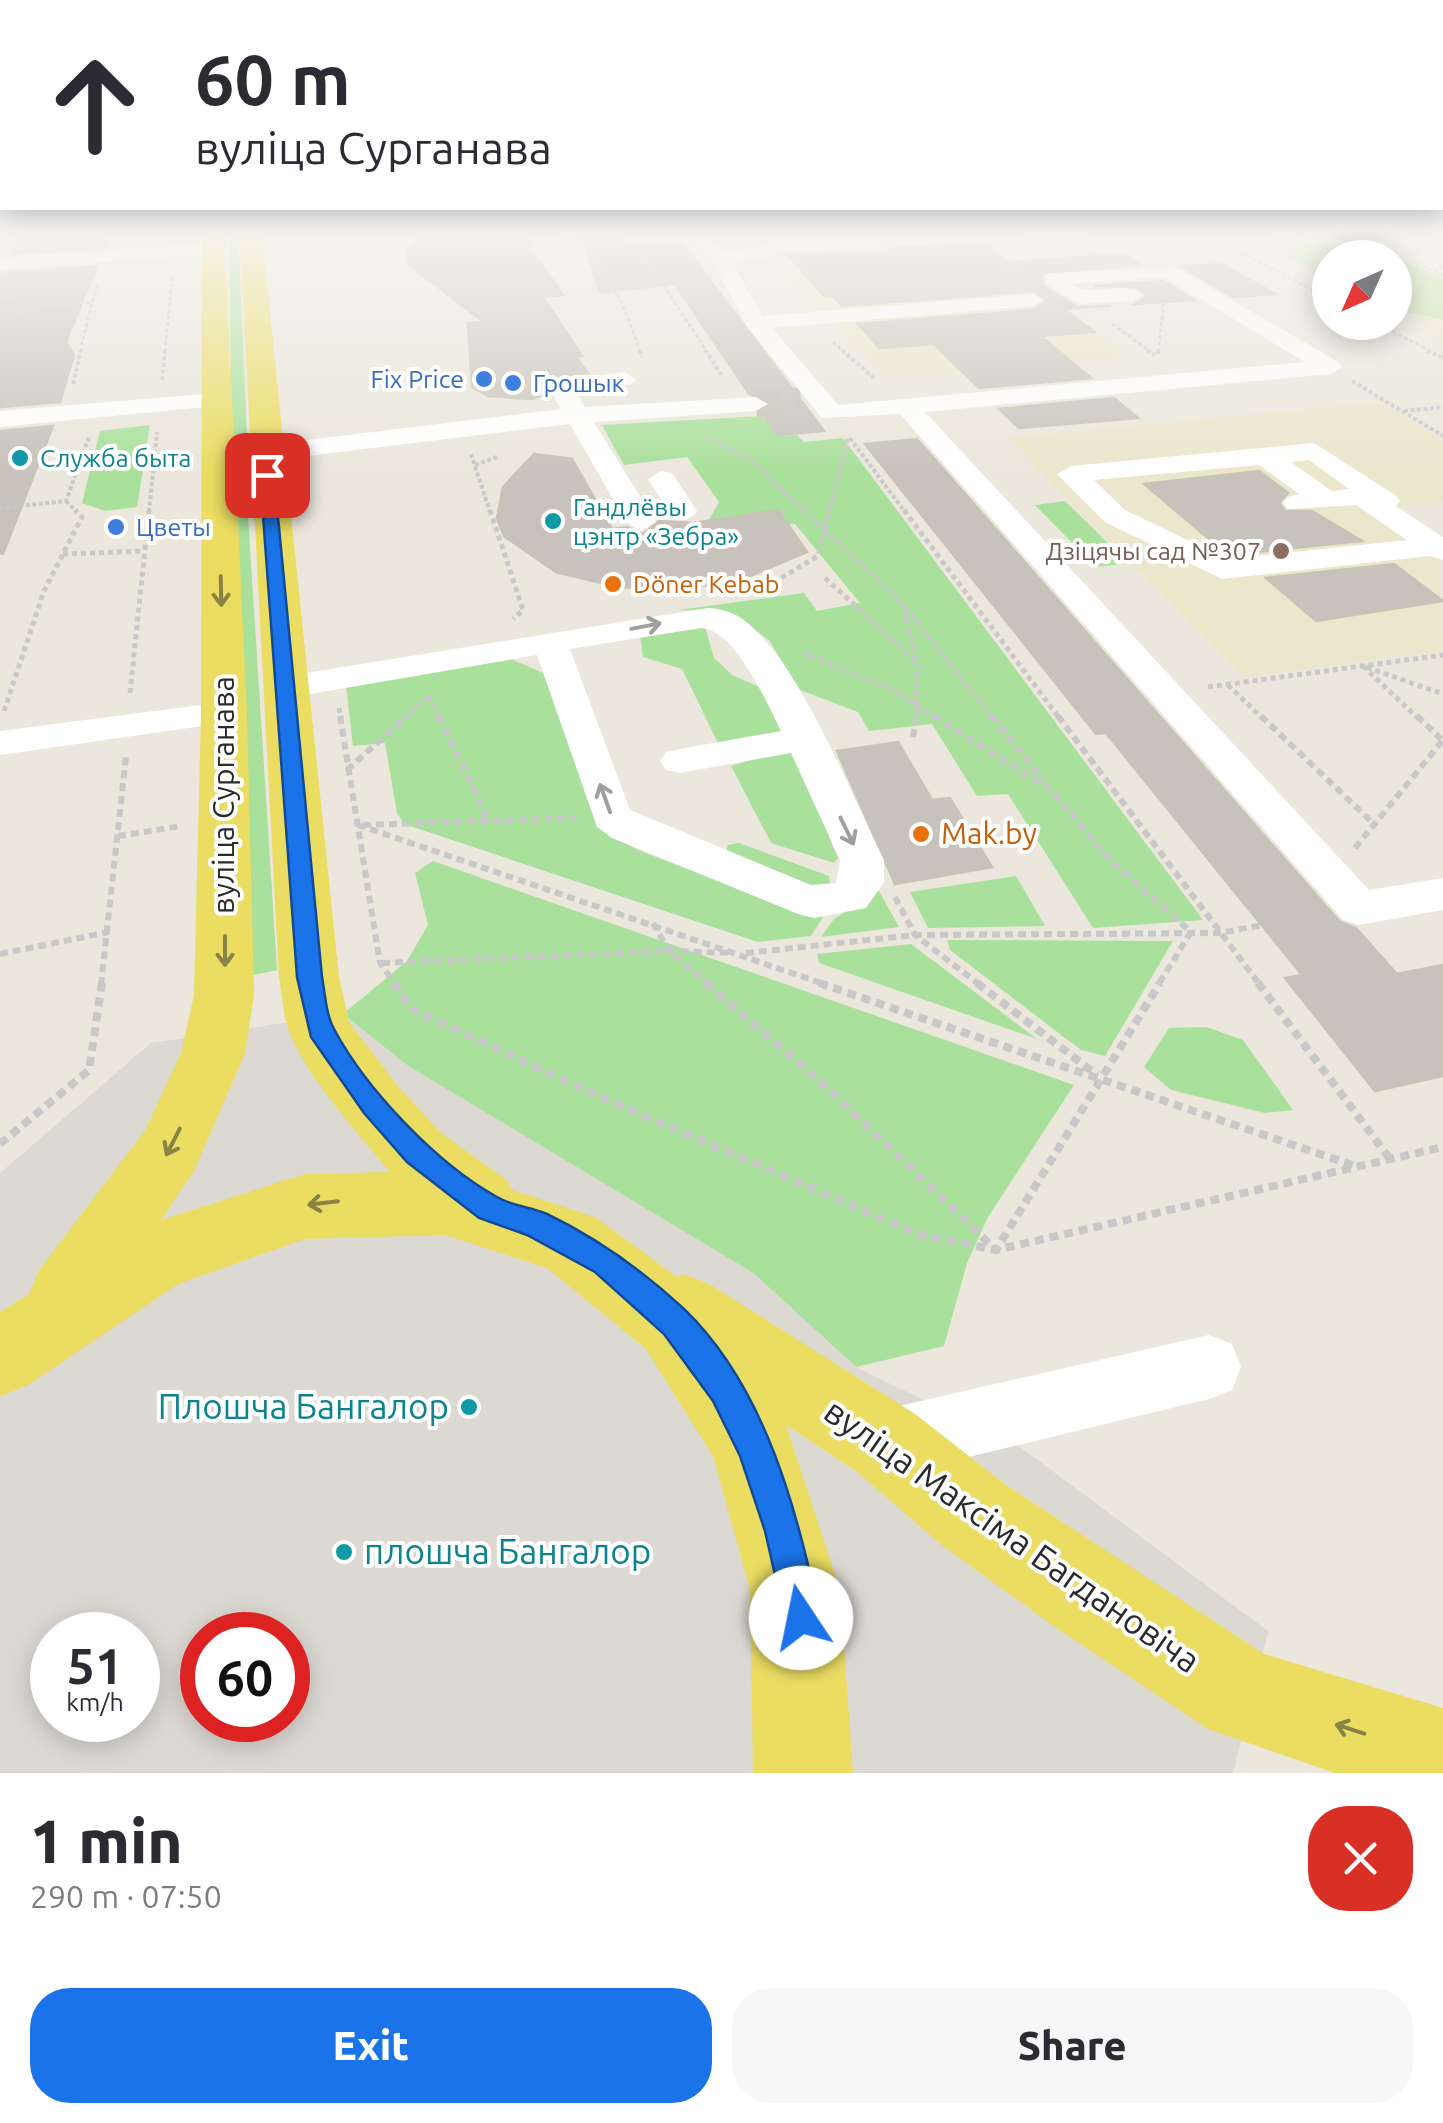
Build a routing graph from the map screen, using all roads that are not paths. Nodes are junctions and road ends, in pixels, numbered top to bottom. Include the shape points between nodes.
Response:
1 (207, 310) edge
2 (256, 310) edge
3 (749, 310) edge
4 (863, 310) edge
5 (1233, 310) edge
6 (756, 323) junction
7 (1020, 367) dead end
8 (624, 380) dead end
9 (1050, 393) junction
10 (216, 400) junction
11 (748, 404) tunnel mouth
12 (906, 406) junction
13 (578, 416) junction
14 (0, 419) edge
15 (266, 453) junction
16 (1265, 456) junction
17 (662, 479) dead end
18 (1373, 502) junction
19 (682, 511) dead end
20 (642, 522) dead end
21 (1440, 549) edge
22 (550, 642) junction
23 (287, 688) junction
24 (224, 714) junction
25 (2, 727) edge
26 (802, 740) junction
27 (680, 761) dead end
28 (1443, 894) edge
29 (489, 1209) junction
30 (606, 1262) junction
31 (26, 1336) edge
32 (1209, 1367) dead end
33 (886, 1444) junction
34 (1443, 1758) edge
35 (803, 1773) edge

1 - 10 main road, вуліца Сурганава
2 - 15 main road, вуліца Сурганава
3 - 6 lane
4 - 6 lane
5 - 9 lane via 1330,367
6 - 12 lane via 824,412
7 - 9 lane
8 - 13 lane via 560,386
9 - 12 lane
10 - 14 lane
10 -> 24 main road, вуліца Сурганава
11 - 13 lane
12 - 28 lane via 1358,908
13 - 15 lane
13 - 20 lane
15 - 23 main road, вуліца Сурганава
16 - 18 lane via 1312,502 1362,496
16 - 18 lane via 1314,450 1386,501
16 - 21 lane via 1071,474 1115,516 1222,569
17 - 19 lane
18 - 21 lane
22 - 23 lane
22 -> 26 lane via 691,618 731,626 774,684
26 -> 22 lane via 864,869 850,896 834,901 796,896 612,817
23 - 29 main road, вуліца Сурганава via 309,977 320,1030 417,1154
24 - 25 lane via 127,726
24 -> 31 main road, вуліца Сурганава via 224,995 213,1053 170,1150
26 - 27 lane
29 - 30 main road via 535,1224
29 -> 31 main road via 373,1196 288,1207 204,1233 126,1270
30 - 33 main road, вуліца Максіма Багдановіча
30 - 35 main road via 676,1323 724,1390 755,1449 784,1531 801,1618
32 - 33 lane
34 -> 33 main road, вуліца Максіма Багдановіча via 1242,1695 975,1516

